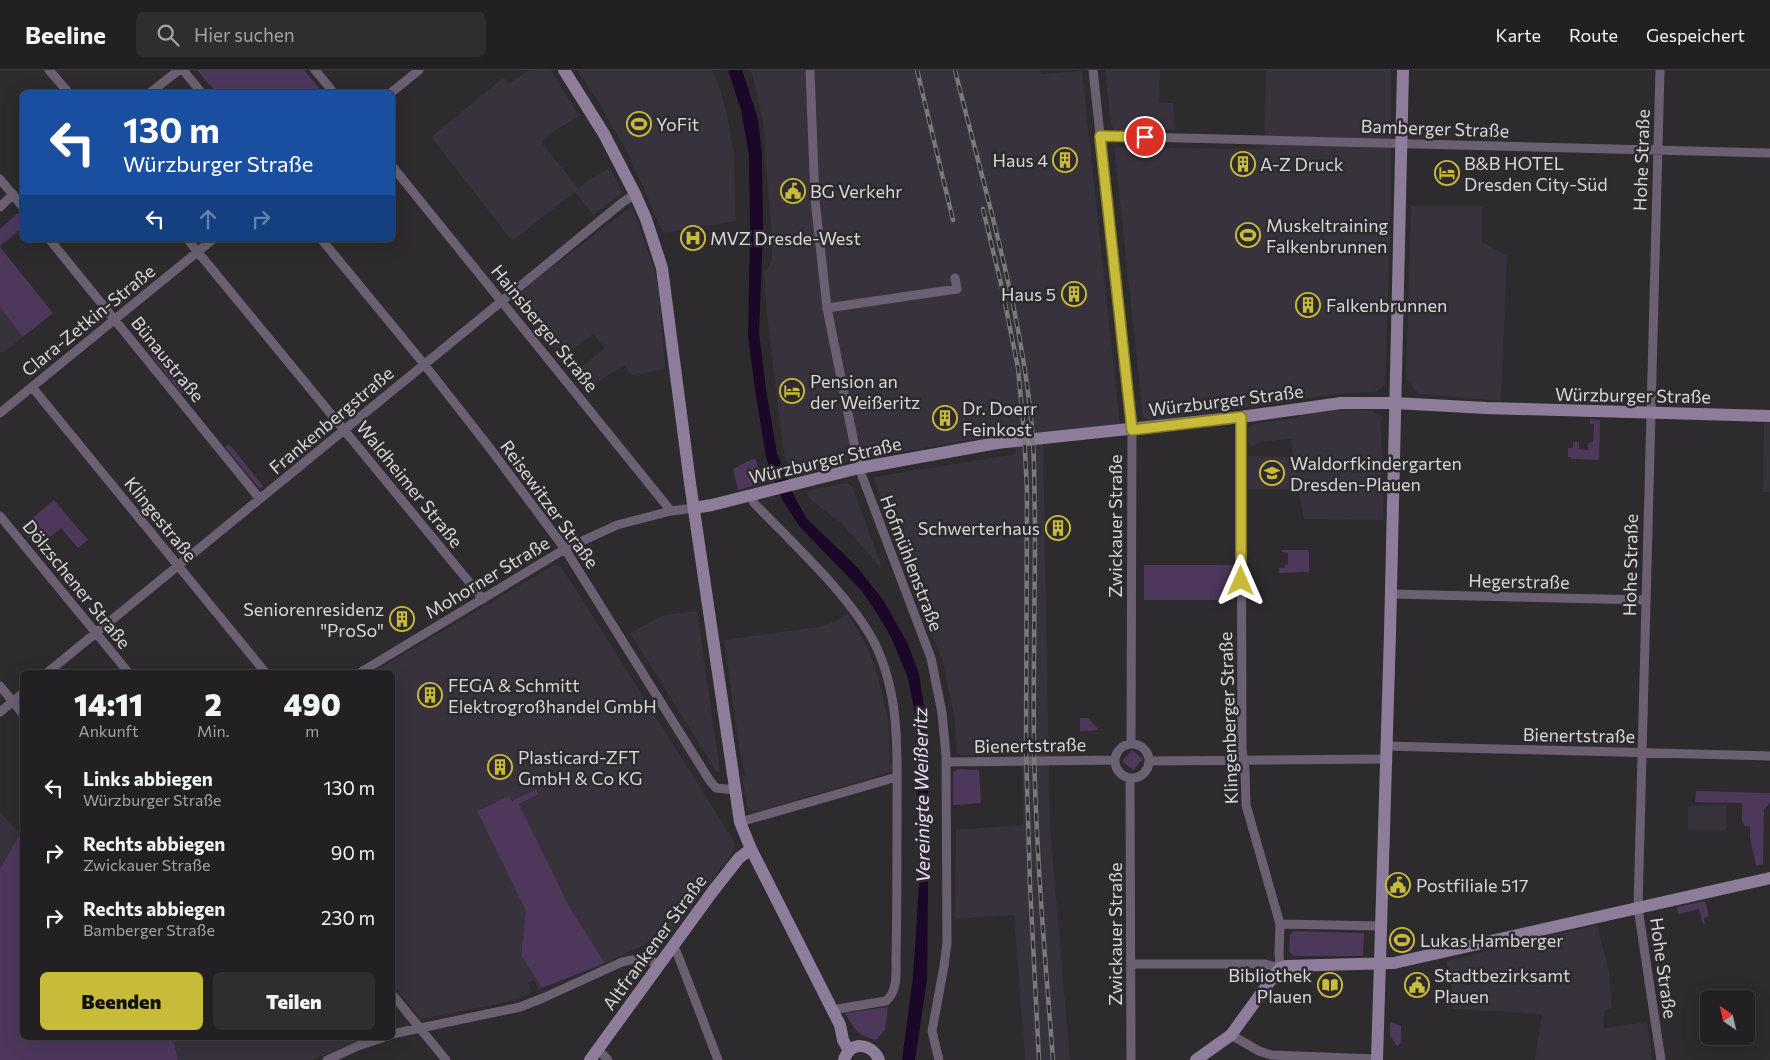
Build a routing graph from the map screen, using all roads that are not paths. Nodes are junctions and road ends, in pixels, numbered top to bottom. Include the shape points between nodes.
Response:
1 (50, 70) edge
2 (181, 70) edge
3 (315, 70) edge
4 (420, 70) edge
5 (564, 70) edge
6 (1092, 70) edge
7 (1403, 70) edge
8 (1660, 70) edge
9 (811, 74) edge
10 (66, 90) edge
11 (155, 90) edge
12 (199, 90) edge
13 (331, 90) edge
14 (395, 90) edge
15 (1100, 136) junction
16 (1402, 144) junction
17 (1658, 150) junction
18 (1770, 153) edge
19 (395, 170) edge
20 (0, 179) edge
21 (635, 194) junction
22 (19, 200) edge
23 (0, 207) edge
24 (52, 242) edge
25 (190, 242) edge
26 (210, 242) edge
27 (324, 242) edge
28 (197, 252) junction
29 (955, 278) dead end
30 (501, 301) junction
31 (828, 308) junction
32 (114, 319) junction
33 (424, 364) junction
34 (32, 387) junction
35 (1394, 403) junction
36 (0, 413) edge
37 (1650, 413) junction
38 (1770, 416) edge
39 (1241, 417) junction
40 (344, 430) junction
41 (1132, 430) junction
42 (859, 468) junction
43 (751, 495) junction
44 (260, 499) junction
45 (694, 508) junction
46 (671, 511) junction
47 (0, 516) edge
48 (565, 549) junction
49 (178, 566) junction
50 (1391, 594) junction
51 (483, 599) junction
52 (1646, 600) junction
53 (96, 633) junction
54 (50, 670) edge
55 (126, 670) edge
56 (263, 670) edge
57 (364, 670) edge
58 (0, 686) edge
59 (20, 696) edge
60 (13, 702) junction
61 (20, 711) edge
62 (0, 712) edge
63 (1131, 744) junction
64 (1386, 753) junction
65 (1642, 753) junction
66 (1770, 756) edge
67 (1115, 760) junction
68 (1244, 760) junction
69 (1149, 761) junction
70 (946, 762) junction
71 (897, 777) junction
72 (1130, 778) junction
73 (735, 790) junction
74 (740, 822) junction
75 (751, 849) junction
76 (1770, 878) edge
77 (1638, 908) junction
78 (1280, 924) junction
79 (1381, 926) junction
80 (671, 948) junction
81 (659, 964) junction
82 (1131, 964) junction
83 (1380, 964) junction
84 (1280, 968) junction
85 (395, 998) edge
86 (836, 1009) junction
87 (421, 1028) junction
88 (395, 1033) edge
89 (1231, 1035) junction
90 (376, 1040) edge
91 (598, 1049) junction
92 (850, 1053) edge
93 (327, 1060) edge
94 (446, 1060) edge
95 (590, 1060) edge
96 (608, 1060) edge
97 (718, 1060) edge
98 (880, 1060) edge
99 (939, 1060) edge
100 (1130, 1060) edge
101 (1196, 1060) edge
102 (1378, 1060) edge
103 (1661, 1060) edge

1 - 10 street
2 - 11 street
2 - 12 street
3 - 13 street
4 - 14 street
5 - 21 street
6 - 15 street, Zwickauer Straße
7 - 16 street
8 - 17 street, Hohe Straße
9 - 31 street, Hofmühlenstraße via 815,200
15 - 16 street, Bamberger Straße
15 - 41 street, Zwickauer Straße
16 - 17 street, Bamberger Straße
16 - 35 street
17 - 18 street, Bamberger Straße
17 - 37 street, Hohe Straße
19 - 30 street, Hainsberger Straße
20 - 22 street
21 - 30 street, Frankenbergstraße
21 - 45 street via 649,225 662,268
22 - 23 street
24 - 32 street, Bünaustraße
25 - 28 street, Waldheimer Straße
26 - 28 street, Clara-Zetkin-Straße
27 - 33 street, Reisewitzer Straße
28 - 32 street, Clara-Zetkin-Straße
28 - 40 street, Waldheimer Straße
29 - 31 street via 957,289
30 - 33 street, Frankenbergstraße
30 - 46 street, Hainsberger Straße
31 - 42 street, Hofmühlenstraße
32 - 34 street, Clara-Zetkin-Straße
32 - 44 street, Bünaustraße
33 - 40 street, Frankenbergstraße
33 - 48 street, Reisewitzer Straße
34 - 36 street, Clara-Zetkin-Straße
34 - 49 street, Klingestraße
35 - 37 street, Würzburger Straße
35 - 39 street, Würzburger Straße via 1341,403
35 - 50 street
37 - 38 street, Würzburger Straße
37 - 52 street, Hohe Straße
39 - 41 street, Würzburger Straße
39 - 68 street, Klingenberger Straße
40 - 44 street, Frankenbergstraße
40 - 51 street, Waldheimer Straße
41 - 42 street, Würzburger Straße via 997,443
41 - 63 street, Zwickauer Straße
42 - 43 street, Würzburger Straße
42 - 70 street, Hofmühlenstraße via 931,658 942,713
43 - 45 street, Würzburger Straße
43 - 71 street via 754,503 838,592 875,644 889,681 897,727
44 - 49 street, Frankenbergstraße
45 - 46 street, Mohorner Straße
45 - 73 street
46 - 48 street, Mohorner Straße via 617,525
47 - 53 street, Dölzschener Straße
48 - 51 street, Mohorner Straße
48 - 73 street, Reisewitzer Straße via 710,781 716,788
49 - 53 street, Frankenbergstraße
49 - 56 street, Klingestraße
50 - 52 street, Hegerstraße
50 - 64 street
51 - 57 street, Mohorner Straße
52 - 65 street, Hohe Straße
53 - 54 street, Frankenbergstraße
53 - 55 street, Dölzschener Straße
58 - 60 street
59 - 60 street
60 - 61 street
60 - 62 street
63 - 67 street via 1120,749
63 - 69 street via 1144,749
64 - 65 street, Bienertstraße
64 - 68 street, Bienertstraße
64 - 79 street
65 - 66 street, Bienertstraße
65 - 77 street, Hohe Straße
67 - 70 street, Bienertstraße
67 - 72 street via 1120,772
68 - 69 street, Bienertstraße
68 - 78 street, Klingenberger Straße via 1246,805
69 - 72 street via 1143,774
70 - 99 street, Hofmühlenstraße via 947,943 932,1030
71 - 74 street
71 - 86 street via 895,985 886,1001
72 - 82 street, Zwickauer Straße
73 - 74 street
74 - 75 street
75 - 80 street, Altfrankener Straße via 739,858
75 - 86 street
76 - 77 street
77 - 83 street
77 - 103 street, Hohe Straße
78 - 79 street
78 - 84 street, Klingenberger Straße
79 - 83 street
80 - 81 street, Altfrankener Straße
80 - 97 street via 680,958
81 - 87 street via 632,959 520,1007
81 - 91 street, Altfrankener Straße
82 - 84 street via 1265,964
82 - 100 street, Zwickauer Straße
83 - 84 street via 1292,964
83 - 102 street
84 - 89 street
85 - 87 street
86 - 92 street
87 - 88 street
87 - 94 street
89 - 101 street
89 - 102 street via 1259,1051 1285,1056
90 - 93 street
91 - 95 street, Altfrankener Straße
91 - 96 street
92 - 98 street via 871,1048

